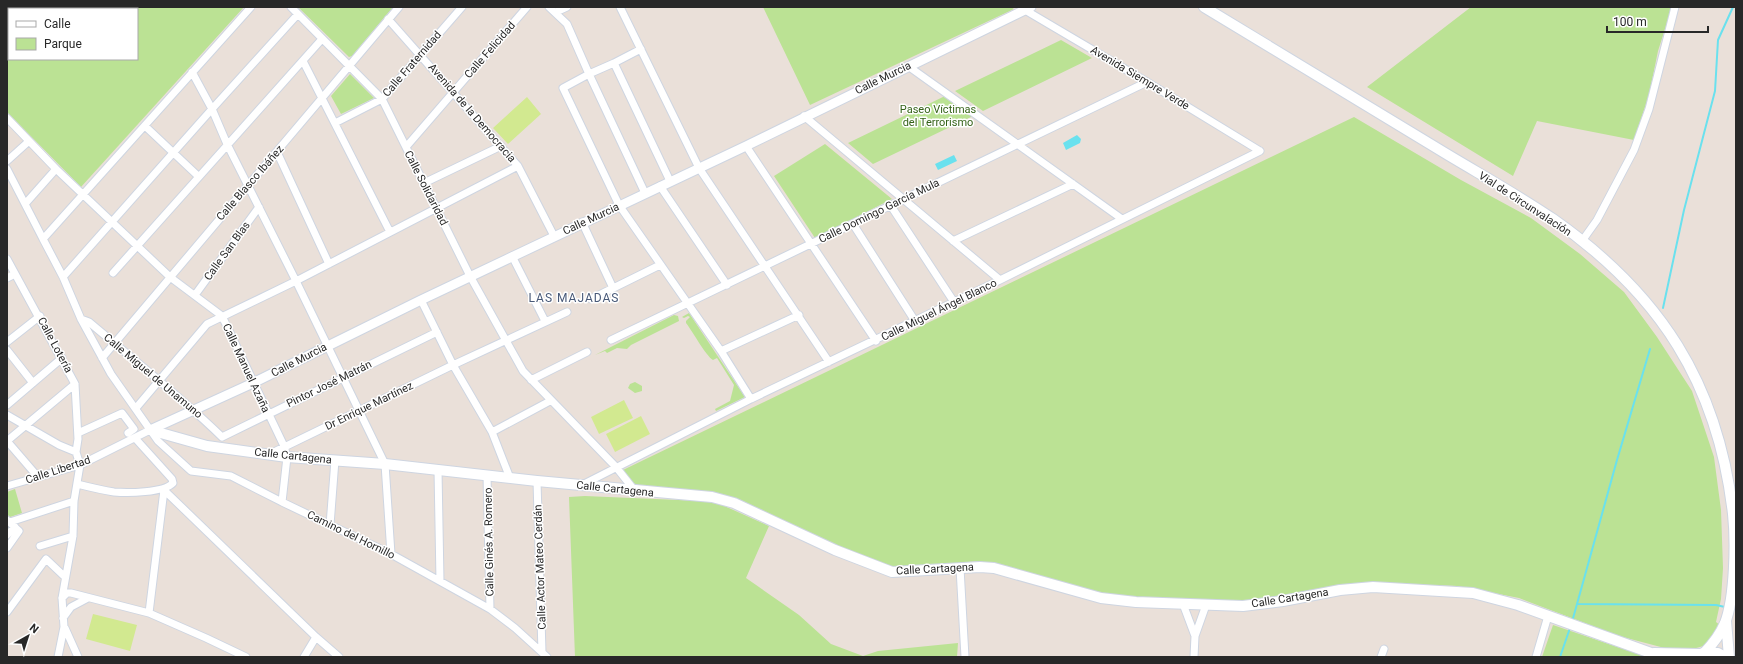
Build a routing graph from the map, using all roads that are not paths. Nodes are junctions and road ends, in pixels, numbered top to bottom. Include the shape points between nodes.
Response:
1 (251, 7) edge
2 (291, 7) edge
3 (399, 7) edge
4 (462, 7) edge
5 (527, 7) edge
6 (549, 7) edge
7 (567, 7) edge
8 (620, 7) edge
9 (1204, 7) edge
10 (1675, 7) edge
11 (1025, 8) edge
12 (556, 12) junction
13 (298, 14) junction
14 (388, 19) junction
15 (322, 39) junction
16 (641, 49) junction
17 (421, 55) junction
18 (303, 61) junction
19 (614, 63) junction
20 (349, 66) junction
21 (908, 66) junction
22 (192, 72) junction
23 (589, 74) junction
24 (1147, 82) junction
25 (453, 92) junction
26 (323, 99) junction
27 (382, 99) junction
28 (212, 109) junction
29 (804, 116) junction
30 (7, 118) edge
31 (335, 123) junction
32 (145, 126) junction
33 (28, 142) junction
34 (228, 144) junction
35 (1019, 144) junction
36 (501, 146) junction
37 (746, 146) junction
38 (406, 147) junction
39 (1260, 151) joint
40 (277, 152) junction
41 (172, 153) junction
42 (7, 161) edge
43 (518, 166) junction
44 (699, 168) junction
45 (7, 169) edge
46 (56, 169) junction
47 (198, 176) junction
48 (670, 181) junction
49 (424, 183) junction
50 (248, 184) junction
51 (1074, 184) junction
52 (660, 186) junction
53 (645, 193) junction
54 (84, 195) junction
55 (904, 199) junction
56 (25, 204) junction
57 (620, 205) junction
58 (891, 206) junction
59 (259, 207) junction
60 (436, 207) junction
61 (1122, 219) junction
62 (112, 222) junction
63 (582, 222) junction
64 (853, 224) junction
65 (390, 232) junction
66 (554, 236) junction
67 (43, 239) junction
68 (953, 241) junction
69 (1582, 241) junction
70 (812, 244) junction
71 (137, 246) junction
72 (512, 256) junction
73 (7, 259) edge
74 (329, 264) junction
75 (660, 265) junction
76 (766, 266) junction
77 (7, 272) edge
78 (15, 274) junction
79 (113, 274) dead end
80 (470, 276) junction
81 (170, 277) junction
82 (7, 278) edge
83 (63, 278) junction
84 (1000, 280) junction
85 (296, 281) junction
86 (727, 285) junction
87 (614, 288) junction
88 (195, 295) junction
89 (591, 299) dead end
90 (421, 300) junction
91 (954, 302) junction
92 (687, 304) junction
93 (567, 312) dead end
94 (798, 315) junction
95 (40, 316) junction
96 (222, 316) junction
97 (80, 319) junction
98 (545, 321) junction
99 (915, 321) junction
100 (437, 332) junction
101 (506, 340) junction
102 (611, 340) dead end
103 (876, 341) junction
104 (7, 342) edge
105 (114, 343) junction
106 (328, 345) junction
107 (7, 350) edge
108 (721, 351) junction
109 (587, 352) dead end
110 (62, 358) junction
111 (102, 358) junction
112 (829, 362) junction
113 (453, 365) junction
114 (343, 378) junction
115 (159, 380) junction
116 (530, 380) junction
117 (33, 383) junction
118 (253, 383) junction
119 (75, 384) junction
120 (751, 400) junction
121 (550, 401) junction
122 (7, 405) edge
123 (136, 408) junction
124 (195, 410) junction
125 (358, 410) junction
126 (268, 414) junction
127 (7, 415) edge
128 (26, 426) junction
129 (150, 430) junction
130 (492, 432) junction
131 (128, 433) dead end
132 (78, 436) junction
133 (222, 437) junction
134 (135, 438) junction
135 (7, 442) edge
136 (284, 446) junction
137 (217, 447) junction
138 (76, 452) junction
139 (272, 453) junction
140 (288, 457) junction
141 (335, 460) junction
142 (385, 464) junction
143 (80, 465) junction
144 (616, 467) junction
145 (438, 470) junction
146 (487, 475) junction
147 (38, 477) junction
148 (510, 478) junction
149 (537, 482) junction
150 (77, 484) junction
151 (581, 485) junction
152 (7, 486) edge
153 (164, 490) junction
154 (635, 491) junction
155 (74, 501) junction
156 (282, 502) junction
157 (13, 525) edge
158 (330, 525) junction
159 (7, 535) edge
160 (72, 536) junction
161 (40, 546) dead end
162 (7, 548) edge
163 (391, 554) junction
164 (960, 568) junction
165 (65, 579) junction
166 (440, 581) junction
167 (72, 593) junction
168 (88, 598) junction
169 (62, 600) junction
170 (1184, 604) junction
171 (1206, 605) junction
172 (73, 606) junction
173 (490, 609) junction
174 (7, 612) edge
175 (149, 613) junction
176 (1548, 616) junction
177 (63, 618) junction
178 (1727, 618) junction
179 (64, 627) junction
180 (1195, 636) junction
181 (316, 638) junction
182 (1384, 650) dead end
183 (1652, 652) junction
184 (545, 655) edge
185 (1701, 655) edge
186 (58, 657) edge
187 (78, 657) edge
188 (246, 657) edge
189 (304, 657) edge
190 (339, 657) edge
191 (964, 657) edge
192 (1194, 657) edge
193 (1381, 657) edge
194 (1536, 657) edge
195 (1662, 657) edge
196 (1725, 657) edge
197 (1729, 657) edge

1 - 22 street
2 - 13 street, Calle Solidaridad
3 - 14 street, Calle Blasco Ibáñez
4 - 17 street, Calle Fraternidad
5 - 25 street, Calle Felicidad
6 - 12 street
7 - 12 street
8 - 16 street
9 - 69 main road, Vial de Circunvalación via 1551,218
10 - 69 street via 1649,109 1634,150 1597,220
11 - 21 street, Calle Murcia
11 - 24 street, Avenida Siempre Verde
12 - 23 street via 567,24
13 - 15 street, Calle Solidaridad
13 - 28 street
14 - 17 street, Avenida de la Democracia
14 - 20 street, Calle Blasco Ibáñez
15 - 18 street
15 - 20 street, Calle Solidaridad
16 - 19 street
16 - 44 street
17 - 25 street, Avenida de la Democracia
17 - 27 street, Calle Fraternidad
18 - 26 street
18 - 34 street
19 - 23 street
19 - 48 street
20 - 26 street, Calle Blasco Ibáñez
20 - 27 street, Calle Solidaridad
21 - 29 street, Calle Murcia
21 - 35 street
22 - 28 street
22 - 32 street
23 - 53 street
23 - 57 street via 563,88
24 - 35 street, Calle Domingo García Mula
24 - 39 street, Avenida Siempre Verde
25 - 36 street, Avenida de la Democracia
25 - 38 street, Calle Felicidad
26 - 31 street
26 - 40 street, Calle Blasco Ibáñez
27 - 31 street, Calle Fraternidad
27 - 38 street, Calle Solidaridad
28 - 34 street
28 - 41 street
29 - 37 street, Calle Murcia
29 - 55 street
30 - 33 street, Calle Manuel Azaña
31 - 65 street
32 - 41 street
32 - 54 street
33 - 42 street
33 - 46 street, Calle Manuel Azaña
34 - 47 street
34 - 50 street
35 - 51 street
35 - 55 street, Calle Domingo García Mula
36 - 43 street, Avenida de la Democracia
36 - 49 street
37 - 44 street, Calle Murcia
37 - 70 street
38 - 49 street, Calle Solidaridad
39 - 61 street, Calle Miguel Ángel Blanco
40 - 50 street, Calle Blasco Ibáñez
40 - 74 street
41 - 47 street
41 - 62 street
43 - 60 street
43 - 66 street, Avenida de la Democracia
44 - 48 street, Calle Murcia
44 - 76 street
45 - 56 street, Camino del Hornillo
46 - 54 street, Calle Manuel Azaña
46 - 56 street
47 - 71 street
48 - 52 street, Calle Murcia
49 - 60 street, Calle Solidaridad
50 - 59 street
50 - 81 street, Calle Blasco Ibáñez
51 - 61 street
51 - 68 street
52 - 53 street, Calle Murcia
52 - 86 street
53 - 57 street, Calle Murcia
54 - 62 street, Calle Manuel Azaña
54 - 67 street
55 - 58 street, Calle Domingo García Mula
55 - 68 street
56 - 67 street, Camino del Hornillo
57 - 63 street, Calle Murcia
57 - 75 street
58 - 64 street, Calle Domingo García Mula
58 - 91 street
59 - 85 street
59 - 88 street, Calle San Blas
60 - 65 street
60 - 80 street, Calle Solidaridad
61 - 84 street, Calle Miguel Ángel Blanco
62 - 71 street, Calle Manuel Azaña
62 - 83 street
63 - 66 street, Calle Murcia
63 - 87 street
64 - 70 street, Calle Domingo García Mula
64 - 99 street
65 - 74 street
66 - 72 street, Calle Murcia
67 - 83 street, Camino del Hornillo
68 - 84 street
69 - 178 main road, Vial de Circunvalación via 1635,289 1672,334 1700,387 1719,437 1729,478 1735,554
70 - 76 street, Calle Domingo García Mula
70 - 103 street
71 - 79 street
71 - 81 street, Calle Manuel Azaña
72 - 80 street, Calle Murcia
72 - 98 street
73 - 78 street, Calle Lotería
74 - 85 street
75 - 87 street
75 - 92 street
76 - 86 street, Calle Domingo García Mula
76 - 94 street
77 - 78 street
78 - 82 street
78 - 95 street, Calle Lotería
80 - 90 street, Calle Murcia
80 - 101 street, Calle Solidaridad
81 - 88 street, Calle Manuel Azaña
81 - 105 street, Calle Blasco Ibáñez
83 - 97 street, Camino del Hornillo
84 - 91 street, Calle Miguel Ángel Blanco
85 - 96 street
85 - 106 street
86 - 92 street, Calle Domingo García Mula
87 - 89 street
88 - 96 street, Calle Manuel Azaña
90 - 100 street
90 - 106 street, Calle Murcia
91 - 99 street, Calle Miguel Ángel Blanco
92 - 102 street, Calle Domingo García Mula
92 - 108 street
93 - 98 street, Dr Enrique Martínez
94 - 108 street
94 - 112 street
95 - 104 street
95 - 110 street, Calle Lotería
96 - 115 street via 207,324
96 - 118 street, Calle Manuel Azaña
97 - 105 street, Calle Miguel de Unamuno via 89,322
97 - 111 street, Camino del Hornillo
98 - 101 street, Dr Enrique Martínez
99 - 103 street, Calle Miguel Ángel Blanco
100 - 113 street
100 - 114 street, Pintor José Matrán
101 - 113 street, Dr Enrique Martínez
101 - 116 street, Calle Solidaridad
103 - 112 street, Calle Miguel Ángel Blanco
105 - 111 street, Calle Blasco Ibáñez
105 - 115 street, Calle Miguel de Unamuno
106 - 114 street
106 - 118 street, Calle Murcia
107 - 117 street
108 - 120 street
109 - 116 street
110 - 117 street
110 - 119 street, Calle Lotería
111 - 123 street, Camino del Hornillo
112 - 120 street, Calle Miguel Ángel Blanco
113 - 125 street, Dr Enrique Martínez
113 - 130 street
114 - 125 street
114 - 126 street, Pintor José Matrán
115 - 123 street
115 - 124 street, Calle Miguel de Unamuno
116 - 121 street, Calle Solidaridad
117 - 122 street
118 - 124 street, Calle Murcia
118 - 126 street, Calle Manuel Azaña
119 - 128 street
119 - 132 street, Calle Lotería
120 - 144 street, Calle Miguel Ángel Blanco
121 - 130 street
121 - 144 street, Calle Solidaridad
123 - 129 street, Camino del Hornillo
124 - 129 street, Calle Murcia
124 - 133 street, Calle Miguel de Unamuno
125 - 136 street, Dr Enrique Martínez
125 - 142 street
126 - 133 street, Pintor José Matrán
126 - 136 street, Calle Manuel Azaña
127 - 128 street
128 - 135 street
128 - 138 street
129 - 134 street, Calle Libertad
129 - 137 main road, Calle Cartagena
129 - 156 street, Camino del Hornillo via 191,471 231,476
130 - 148 street
131 - 132 street via 134,429 122,413
132 - 138 street, Calle Lotería
133 - 137 street
134 - 143 street, Calle Libertad
134 - 153 street via 172,479 173,483
135 - 147 street
136 - 139 street, Dr Enrique Martínez
136 - 140 street, Calle Manuel Azaña
137 - 139 main road, Calle Cartagena
138 - 143 street
139 - 140 main road, Calle Cartagena
140 - 141 main road, Calle Cartagena
140 - 156 street
141 - 142 main road, Calle Cartagena
141 - 158 street
142 - 145 main road, Calle Cartagena
142 - 163 street
143 - 147 street, Calle Libertad
143 - 150 street
144 - 151 street, Calle Miguel Ángel Blanco
144 - 154 street, Calle Solidaridad
145 - 146 main road, Calle Cartagena
145 - 166 street
146 - 148 main road, Calle Cartagena
146 - 173 street, Calle Ginés A. Romero
147 - 152 street, Calle Libertad
148 - 149 main road, Calle Cartagena
149 - 151 main road, Calle Cartagena
149 - 184 street, Calle Actor Mateo Cerdán
150 - 153 street via 114,492
150 - 155 street
151 - 154 main road, Calle Cartagena
153 - 175 street
153 - 181 street
154 - 164 main road, Calle Cartagena via 723,500 835,550 892,572
155 - 157 street
155 - 160 street
156 - 158 street, Camino del Hornillo
157 - 159 street
157 - 162 street
158 - 163 street, Camino del Hornillo
160 - 161 street
160 - 165 street
163 - 166 street, Camino del Hornillo
164 - 170 main road, Calle Cartagena via 994,568 1101,598
164 - 191 street
165 - 167 street
165 - 169 street
165 - 174 street via 46,558
166 - 173 street, Camino del Hornillo
167 - 168 street
167 - 169 street via 66,593
167 - 172 street via 77,600
168 - 172 street
168 - 175 street
169 - 172 street via 66,606
169 - 177 street
170 - 171 main road, Calle Cartagena
170 - 180 street
171 - 176 main road, Calle Cartagena via 1264,604 1340,590 1405,588 1473,593
171 - 180 street
172 - 177 street
173 - 184 street, Camino del Hornillo
175 - 188 street
176 - 183 main road, Calle Cartagena
176 - 194 street
177 - 179 street
178 - 185 main road, Vial de Circunvalación via 1715,642
178 - 197 main road, Vial de Circunvalación
179 - 186 street
179 - 187 street
180 - 192 street
181 - 189 street
181 - 190 street
182 - 193 street
183 - 185 main road, Calle Cartagena
183 - 195 main road, Calle Cartagena
185 - 196 main road, Calle Cartagena via 1718,652

